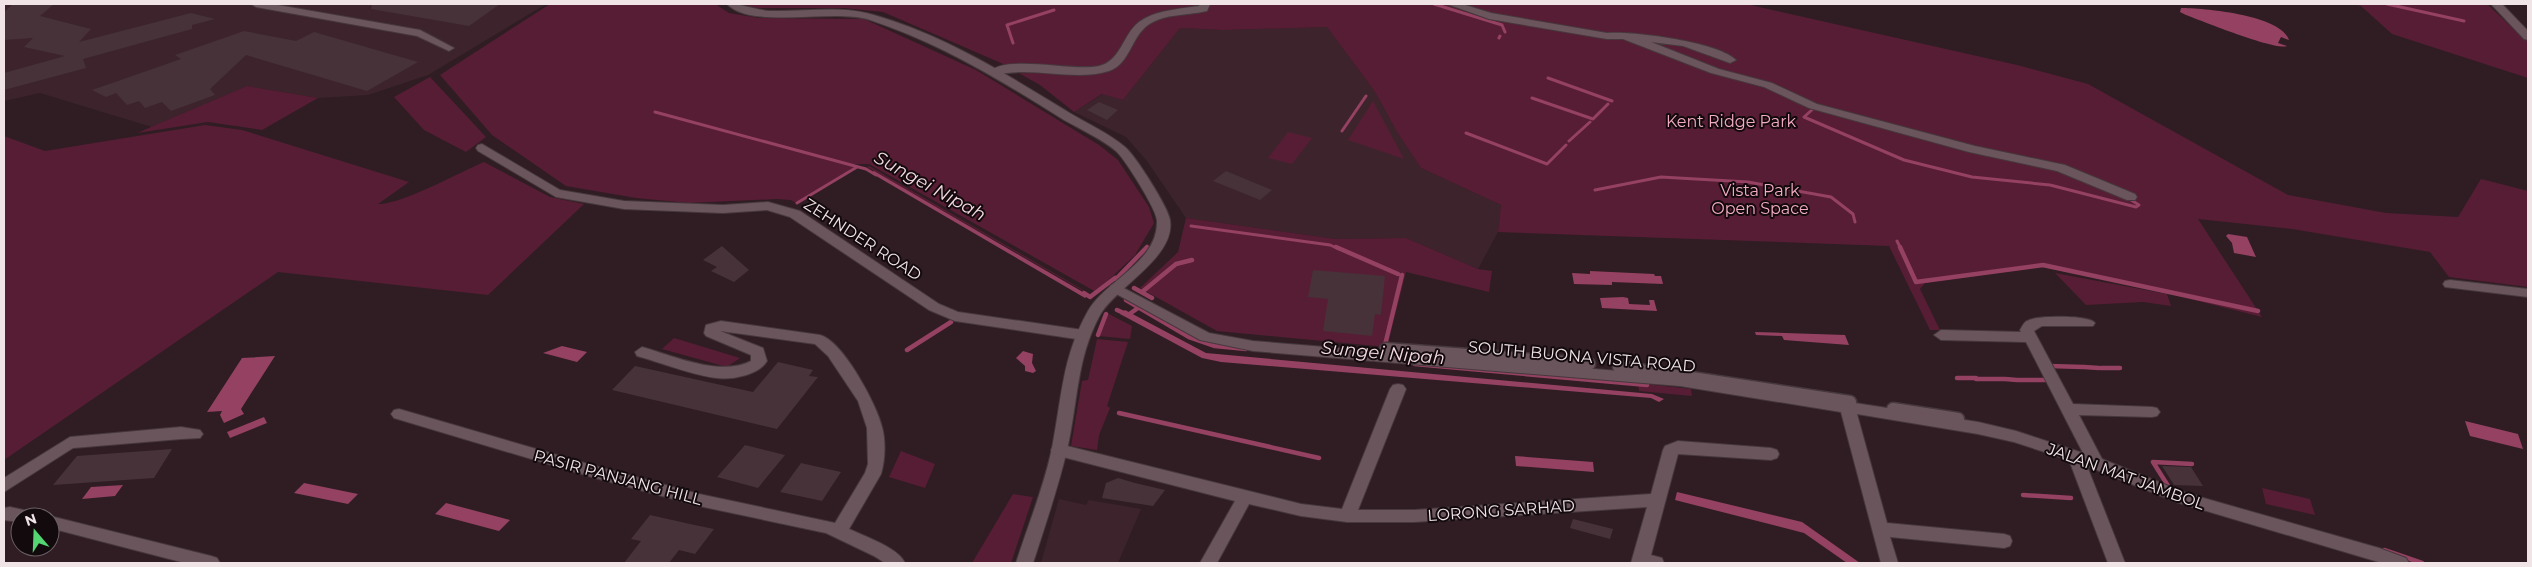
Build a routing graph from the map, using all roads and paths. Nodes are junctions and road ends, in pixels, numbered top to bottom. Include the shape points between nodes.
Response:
1 (256, 4) edge
2 (732, 4) edge
3 (1206, 4) edge
4 (1452, 4) edge
5 (2496, 4) edge
6 (1626, 36) junction
7 (2528, 37) edge
8 (449, 48) dead end
9 (1730, 60) dead end
10 (996, 72) junction
11 (482, 148) dead end
12 (2131, 197) dead end
13 (2450, 284) dead end
14 (1116, 288) junction
15 (2528, 293) edge
16 (2088, 323) dead end
17 (1083, 335) junction
18 (1940, 335) dead end
19 (2030, 337) junction
20 (1386, 348) dead end
21 (642, 352) dead end
22 (1589, 364) dead end
23 (1619, 367) dead end
24 (1398, 388) dead end
25 (1848, 408) junction
26 (2070, 409) junction
27 (2152, 412) dead end
28 (399, 414) dead end
29 (1974, 422) dead end
30 (195, 434) dead end
31 (1063, 451) junction
32 (1771, 454) dead end
33 (2075, 456) junction
34 (2096, 463) junction
35 (4, 486) edge
36 (1244, 498) junction
37 (1656, 500) junction
38 (1347, 516) junction
39 (60, 525) edge
40 (1880, 529) junction
41 (839, 531) junction
42 (2004, 541) dead end
43 (1646, 562) edge
44 (211, 563) edge
45 (897, 563) edge
46 (1025, 563) edge
47 (1208, 563) edge
48 (1889, 563) edge
49 (2116, 563) edge
50 (2400, 563) edge

1 - 8 street via 420,33
2 - 10 street via 743,10 769,14 844,12 871,17 951,49
3 - 10 street via 1203,9 1162,15 1143,24 1132,34 1121,57 1108,68 1078,71 1010,67
4 - 6 street via 1498,18
5 - 7 street
6 - 9 street via 1685,43
6 - 12 street via 1715,72 1768,85 1813,106 1972,149 2061,168
10 - 14 street via 1122,150 1152,194 1164,220 1161,238 1149,259
11 - 17 street, ZEHNDER ROAD via 556,193 624,204 723,209 768,206 783,209 934,307 955,316
13 - 15 street
14 - 17 street via 1096,310
14 - 25 street, SOUTH BUONA VISTA ROAD via 1217,341 1680,381
16 - 19 street via 2042,321 2032,324 2027,330
17 - 31 street via 1074,360
18 - 19 street
19 - 26 street
20 - 22 street
21 - 41 street via 717,373 753,366 760,356 758,352 711,333 711,328 721,326 820,340 833,352 865,400 875,435 873,474
23 - 29 street
24 - 38 street
25 - 33 street, JALAN MAT JAMBOL via 1978,428
25 - 40 street
26 - 27 street
26 - 34 street
28 - 41 street, PASIR PANJANG HILL via 700,500 803,520
30 - 35 street via 68,443
31 - 36 street, LORONG SARHAD
31 - 46 street
32 - 37 street via 1678,447 1671,450
33 - 34 street, JALAN MAT JAMBOL
33 - 49 street
34 - 50 street, JALAN MAT JAMBOL via 2182,498
36 - 38 street, LORONG SARHAD
36 - 47 street
37 - 38 street, LORONG SARHAD via 1414,516
37 - 43 street
39 - 44 street
40 - 42 street
40 - 48 street
41 - 45 street, PASIR PANJANG HILL

